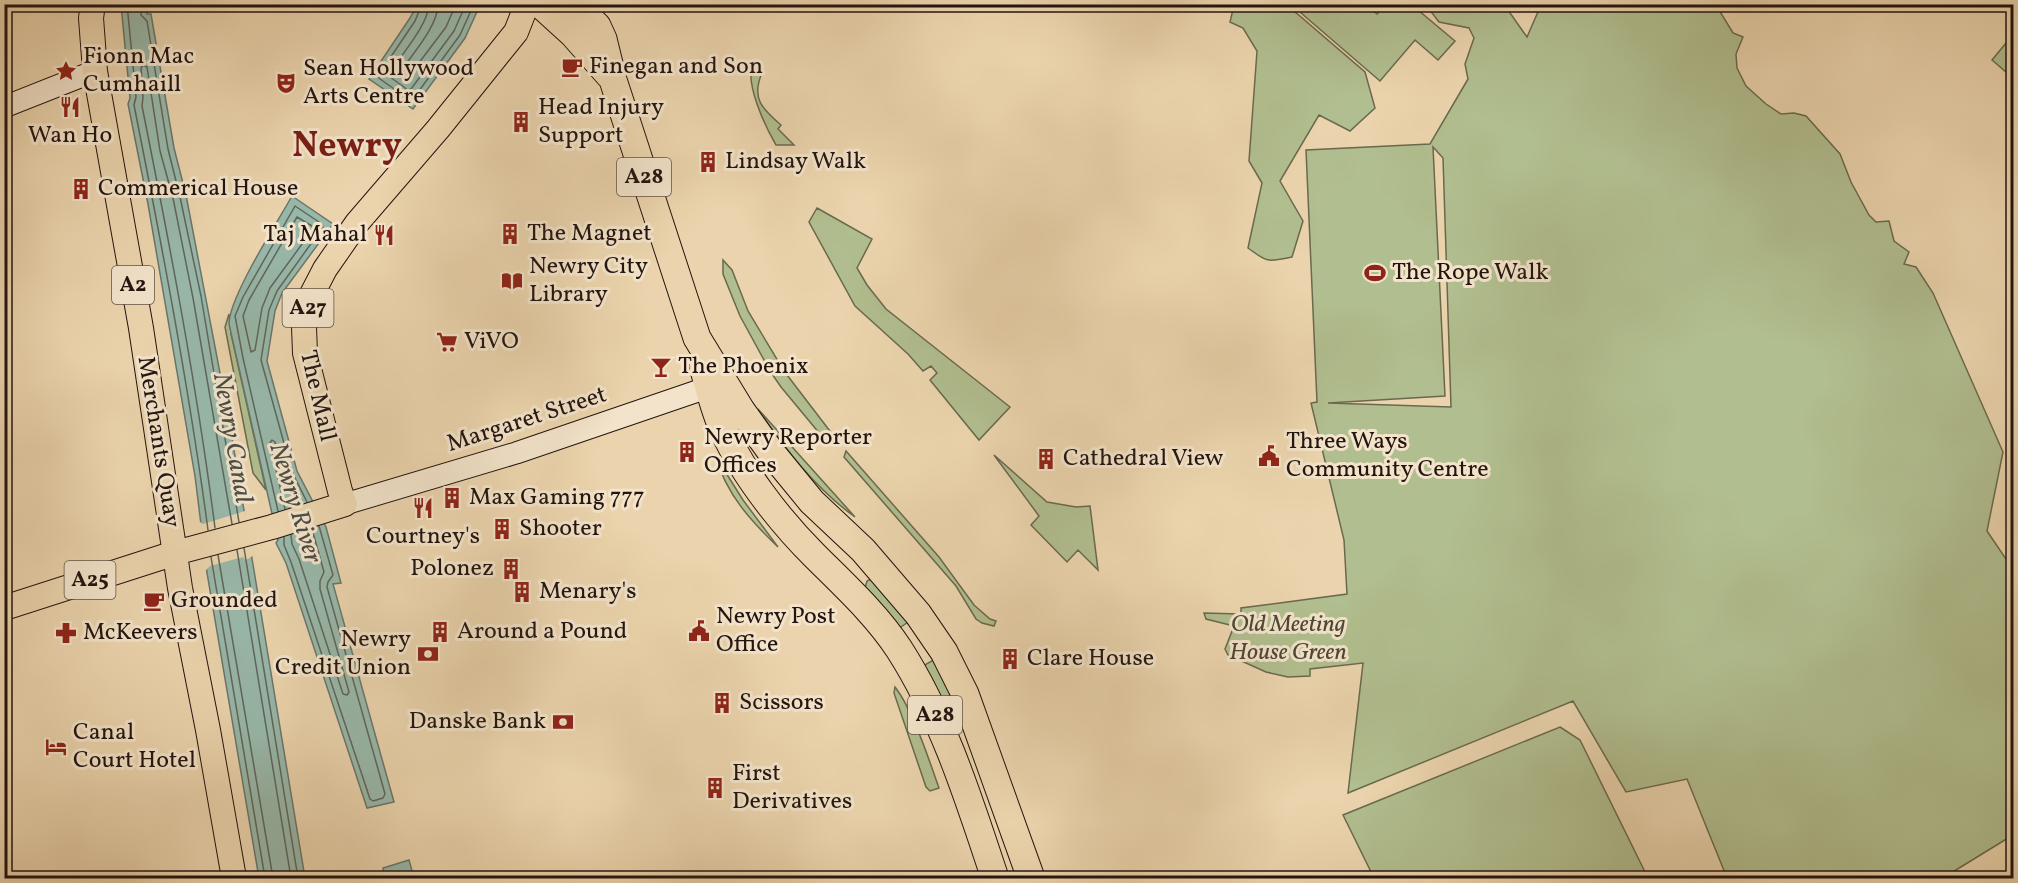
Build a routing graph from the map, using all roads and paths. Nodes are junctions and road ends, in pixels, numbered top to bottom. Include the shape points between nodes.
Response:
1 (93, 4) edge
2 (527, 4) edge
3 (540, 4) edge
4 (574, 4) edge
5 (595, 15) edge
6 (95, 71) junction
7 (613, 80) junction
8 (4, 107) edge
9 (716, 385) junction
10 (334, 507) junction
11 (175, 553) junction
12 (4, 608) edge
13 (234, 879) edge
14 (995, 879) edge
15 (1031, 879) edge

1 - 6 main road, Merchants Quay / A2
2 - 10 main road, The Mall / A27 via 516,32 357,223 311,296 304,327 305,353 340,491
3 - 7 highway, A28 via 573,34
4 - 5 highway, A28
5 - 7 highway, A28
6 - 8 street
6 - 11 main road, Merchants Quay / A2 via 141,328
7 - 9 highway, A28
9 - 10 street, Margaret Street via 516,453
9 - 14 highway, A28 via 720,424 762,494 794,534 867,608 899,649 943,731
9 - 15 highway, A28 via 812,502 863,550 918,614 944,652 965,694
10 - 11 main road
11 - 12 main road, A25
11 - 13 main road, Merchants Quay / A2

